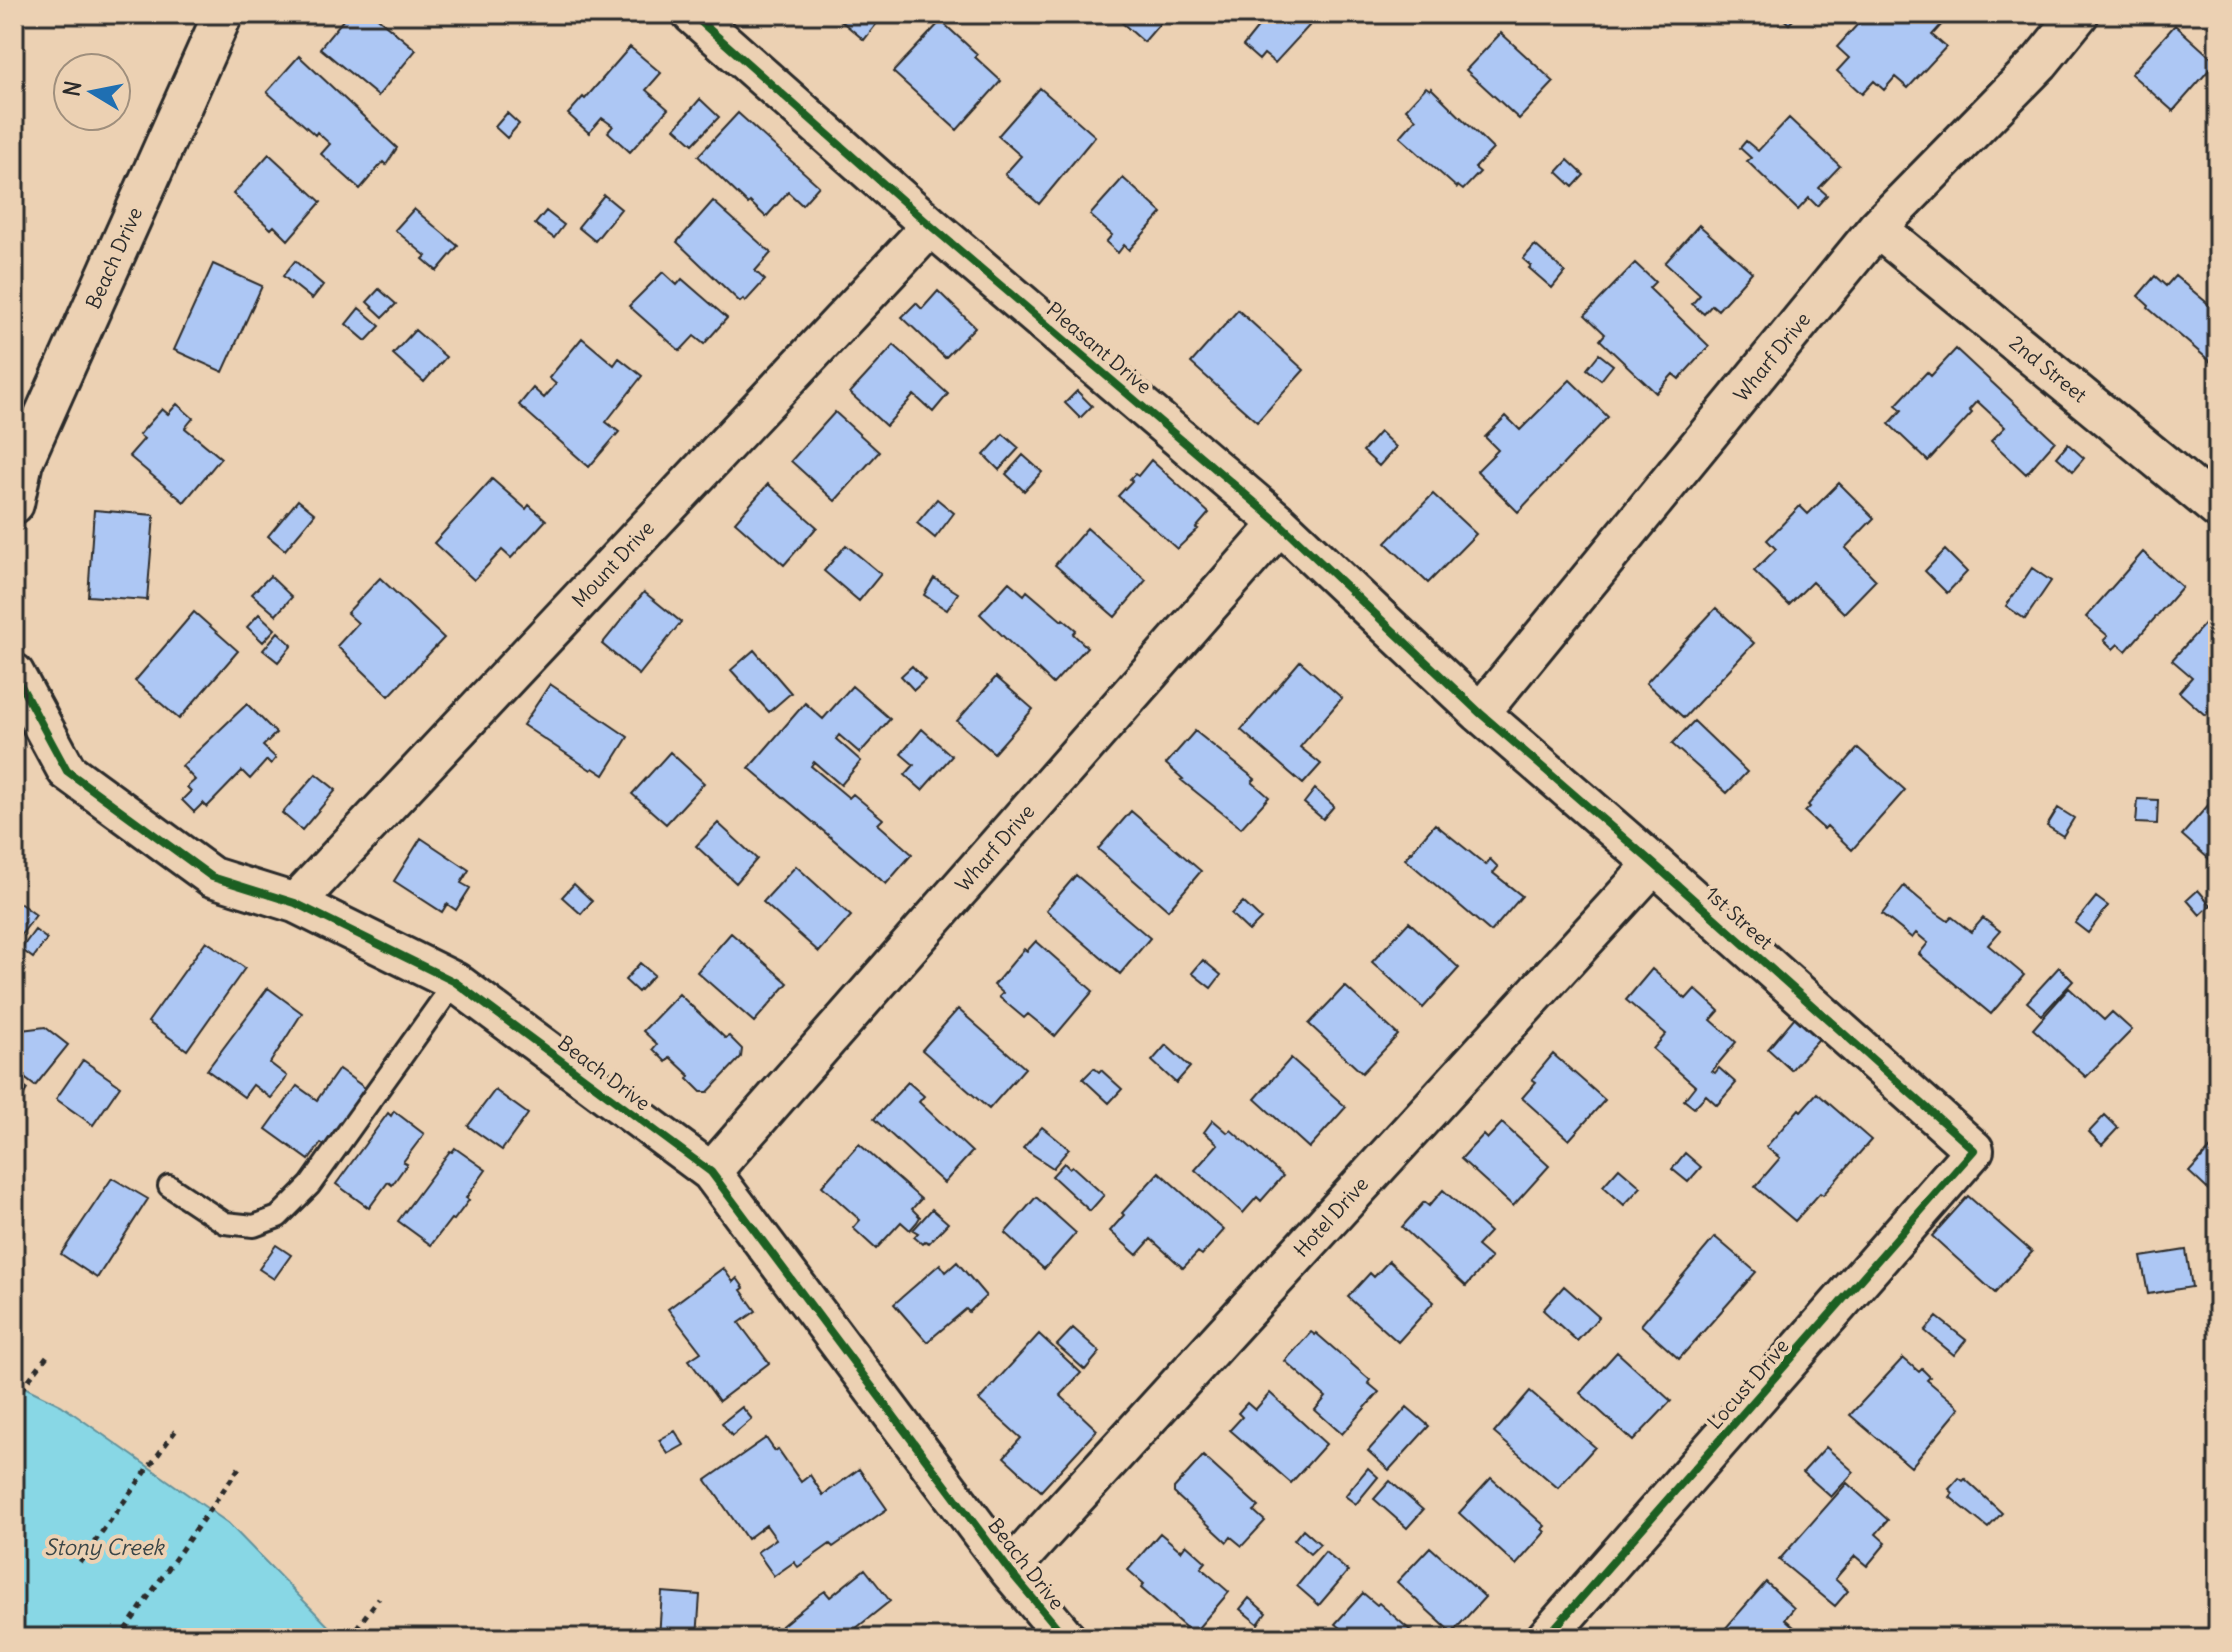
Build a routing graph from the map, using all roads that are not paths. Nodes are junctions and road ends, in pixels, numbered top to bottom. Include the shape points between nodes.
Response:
1 (223, 14) edge
2 (692, 14) edge
3 (2079, 14) edge
4 (931, 226) junction
5 (1877, 228) junction
6 (14, 504) edge
7 (2218, 509) edge
8 (1280, 524) junction
9 (14, 673) edge
10 (1480, 713) junction
11 (1654, 864) junction
12 (295, 903) junction
13 (455, 982) junction
14 (1974, 1150) joint
15 (711, 1172) junction
16 (169, 1186) dead end
17 (1009, 1570) junction
18 (1066, 1638) edge
19 (1546, 1638) edge

1 - 6 street, Beach Drive via 23,462
2 - 4 street, Pleasant Drive
3 - 5 street, Wharf Drive via 2040,62
4 - 8 street, Pleasant Drive
4 - 12 street, Mount Drive
5 - 7 street, 2nd Street
5 - 10 street, Wharf Drive
8 - 10 street, Pleasant Drive
8 - 15 street, Wharf Drive
9 - 12 street, Beach Drive via 67,771 212,877
10 - 11 street, 1st Street
11 - 14 street, 1st Street
11 - 17 street, Hotel Drive
12 - 13 street, Beach Drive
13 - 15 street, Beach Drive
13 - 16 lane via 310,1185 278,1217 254,1226 225,1223
14 - 19 street, Locust Drive
15 - 17 street, Beach Drive
17 - 18 street, Beach Drive

